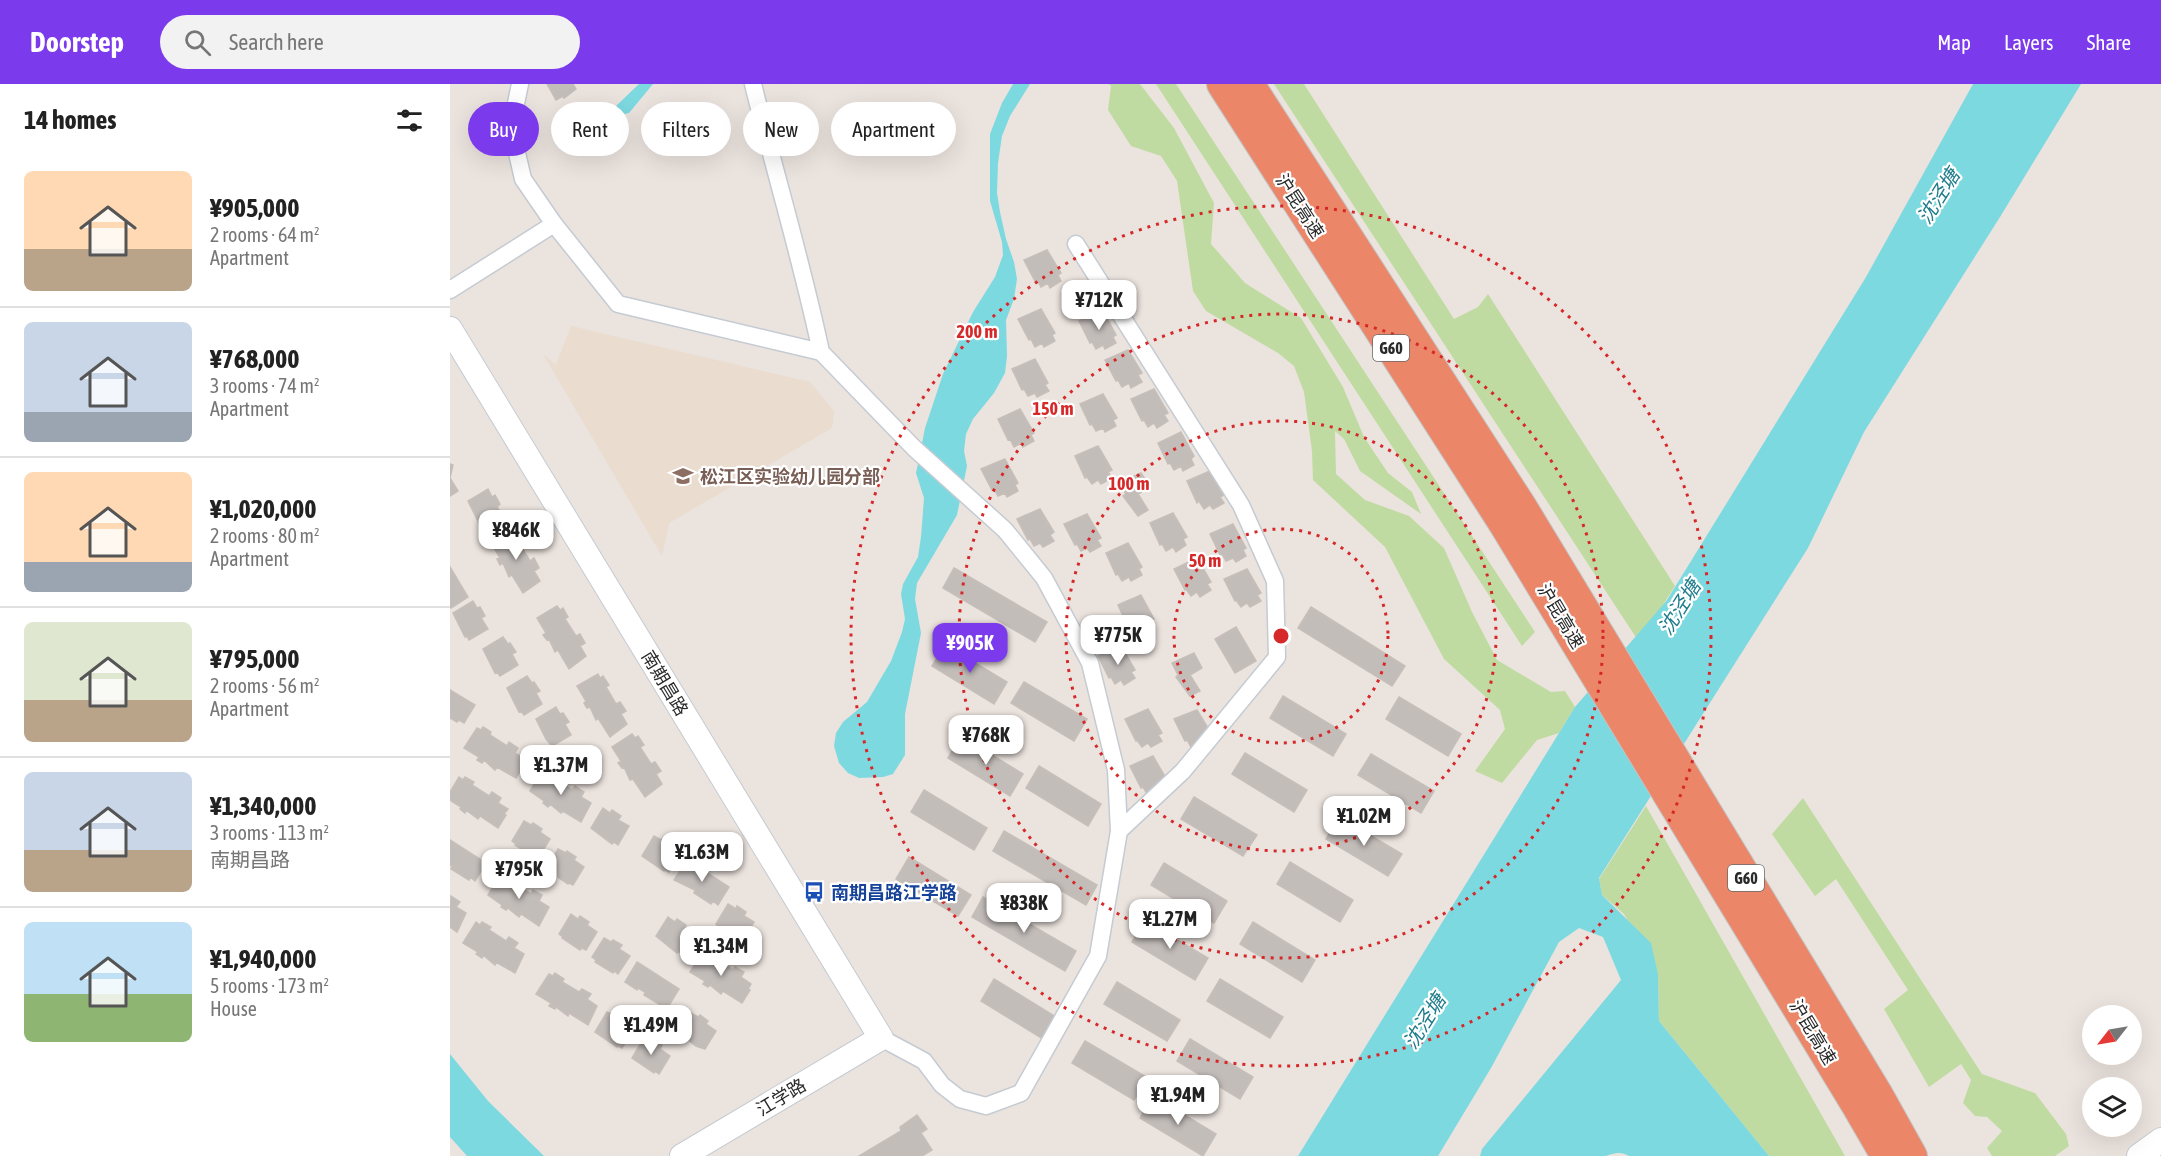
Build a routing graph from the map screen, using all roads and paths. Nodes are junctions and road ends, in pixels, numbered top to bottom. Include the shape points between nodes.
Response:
1 (520, 84) edge
2 (753, 84) edge
3 (1222, 84) edge
4 (1248, 84) edge
5 (554, 224) junction
6 (1076, 244) dead end
7 (450, 290) edge
8 (450, 329) edge
9 (821, 352) junction
10 (1568, 606) junction
11 (1119, 831) junction
12 (881, 1038) junction
13 (2161, 1140) edge
14 (682, 1156) edge
15 (1886, 1156) edge
16 (1912, 1156) edge
17 (2139, 1156) edge

1 - 5 street via 512,127 523,179
2 - 9 street
3 - 10 highway, 沪昆高速 / G60 via 1504,524
4 - 10 highway, 沪昆高速 / G60 via 1523,509
5 - 7 street
5 - 9 street via 618,304
6 - 11 street via 1241,505 1275,581 1277,657 1183,771
8 - 12 main road, 南期昌路
9 - 11 street via 914,448 1005,530 1044,578 1090,663 1116,770
10 - 15 highway, 沪昆高速 / G60
10 - 16 highway, 沪昆高速 / G60 via 1872,1084
11 - 12 street via 1098,956 1021,1093 986,1106 960,1099 942,1085 924,1061
12 - 14 main road, 江学路
13 - 17 main road

